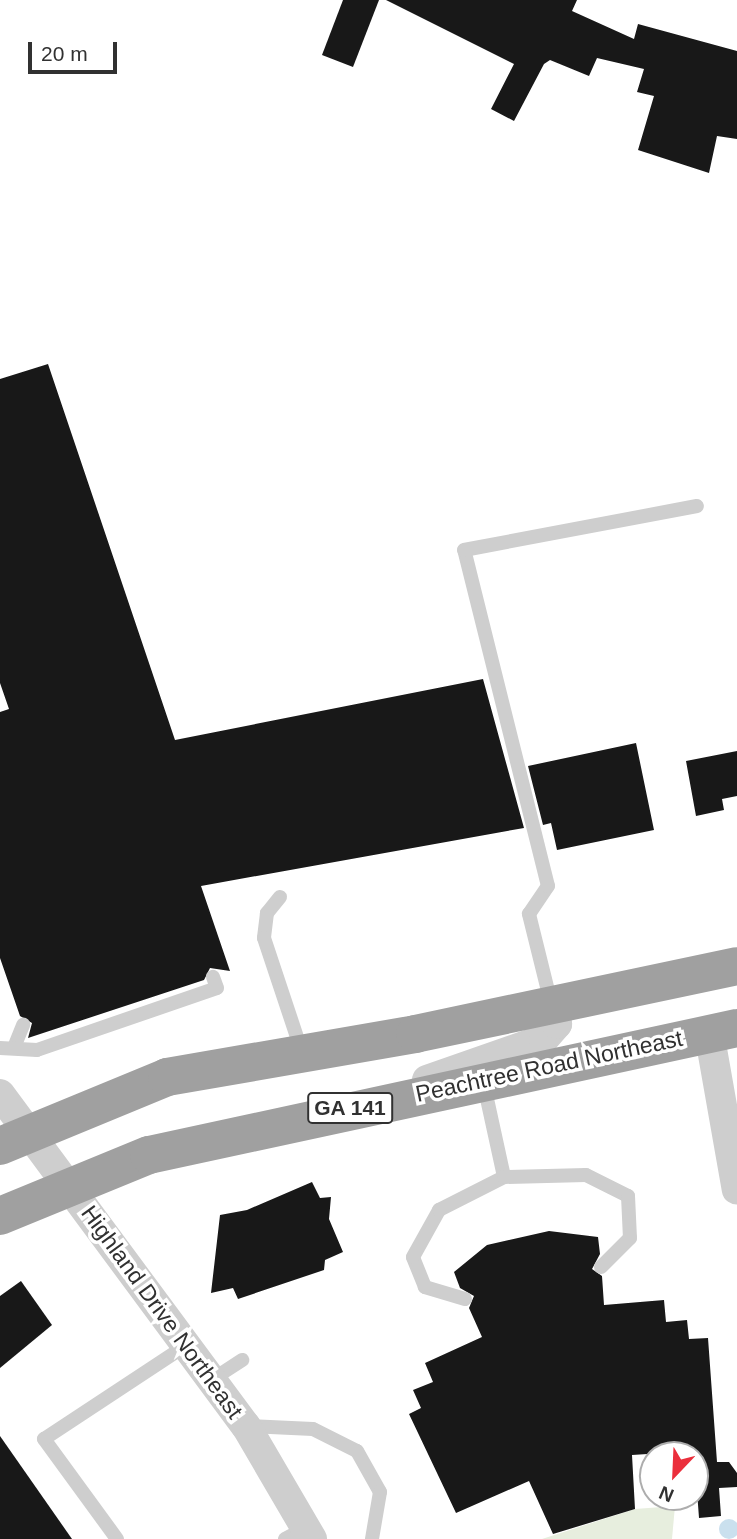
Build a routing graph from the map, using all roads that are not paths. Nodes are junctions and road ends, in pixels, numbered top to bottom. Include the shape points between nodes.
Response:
1 (697, 506) dead end
2 (280, 897) dead end
3 (737, 966) edge
4 (213, 977) dead end
5 (551, 1003) junction
6 (23, 1025) dead end
7 (723, 1030) edge
8 (7, 1046) edge
9 (302, 1053) junction
10 (483, 1080) junction
11 (0, 1094) edge
12 (347, 1109) junction
13 (13, 1139) edge
14 (504, 1177) junction
15 (67, 1185) junction
16 (737, 1190) edge
17 (0, 1216) edge
18 (601, 1267) dead end
19 (465, 1299) dead end
20 (188, 1344) junction
21 (243, 1360) dead end
22 (213, 1379) junction
23 (246, 1426) junction
24 (301, 1535) edge
25 (117, 1539) edge
26 (372, 1539) edge

1 - 5 lane via 464,550 548,886 529,914
2 - 9 lane via 267,913 264,938
3 - 5 highway
4 - 8 lane via 217,988 37,1050
5 - 9 highway
5 - 12 street via 557,1024 544,1039
6 - 8 lane
7 - 10 highway, Peachtree Road Northeast / GA 141
7 - 16 street
9 - 13 highway via 167,1077
10 - 12 highway, Peachtree Road Northeast / GA 141
10 - 14 lane
11 - 13 street, Highland Drive Northeast
12 - 15 highway, Peachtree Road Northeast / GA 141 via 149,1155
13 - 15 street, Highland Drive Northeast
14 - 18 lane via 586,1175 628,1196 630,1238
14 - 19 lane via 439,1210 413,1257 425,1287
15 - 17 highway, Peachtree Road Northeast / GA 141
15 - 20 street, Highland Drive Northeast
20 - 22 street, Highland Drive Northeast
20 - 25 lane via 44,1439
21 - 22 lane
22 - 23 street, Highland Drive Northeast
23 - 24 street, Highland Drive Northeast
23 - 26 lane via 313,1429 357,1451 380,1492

